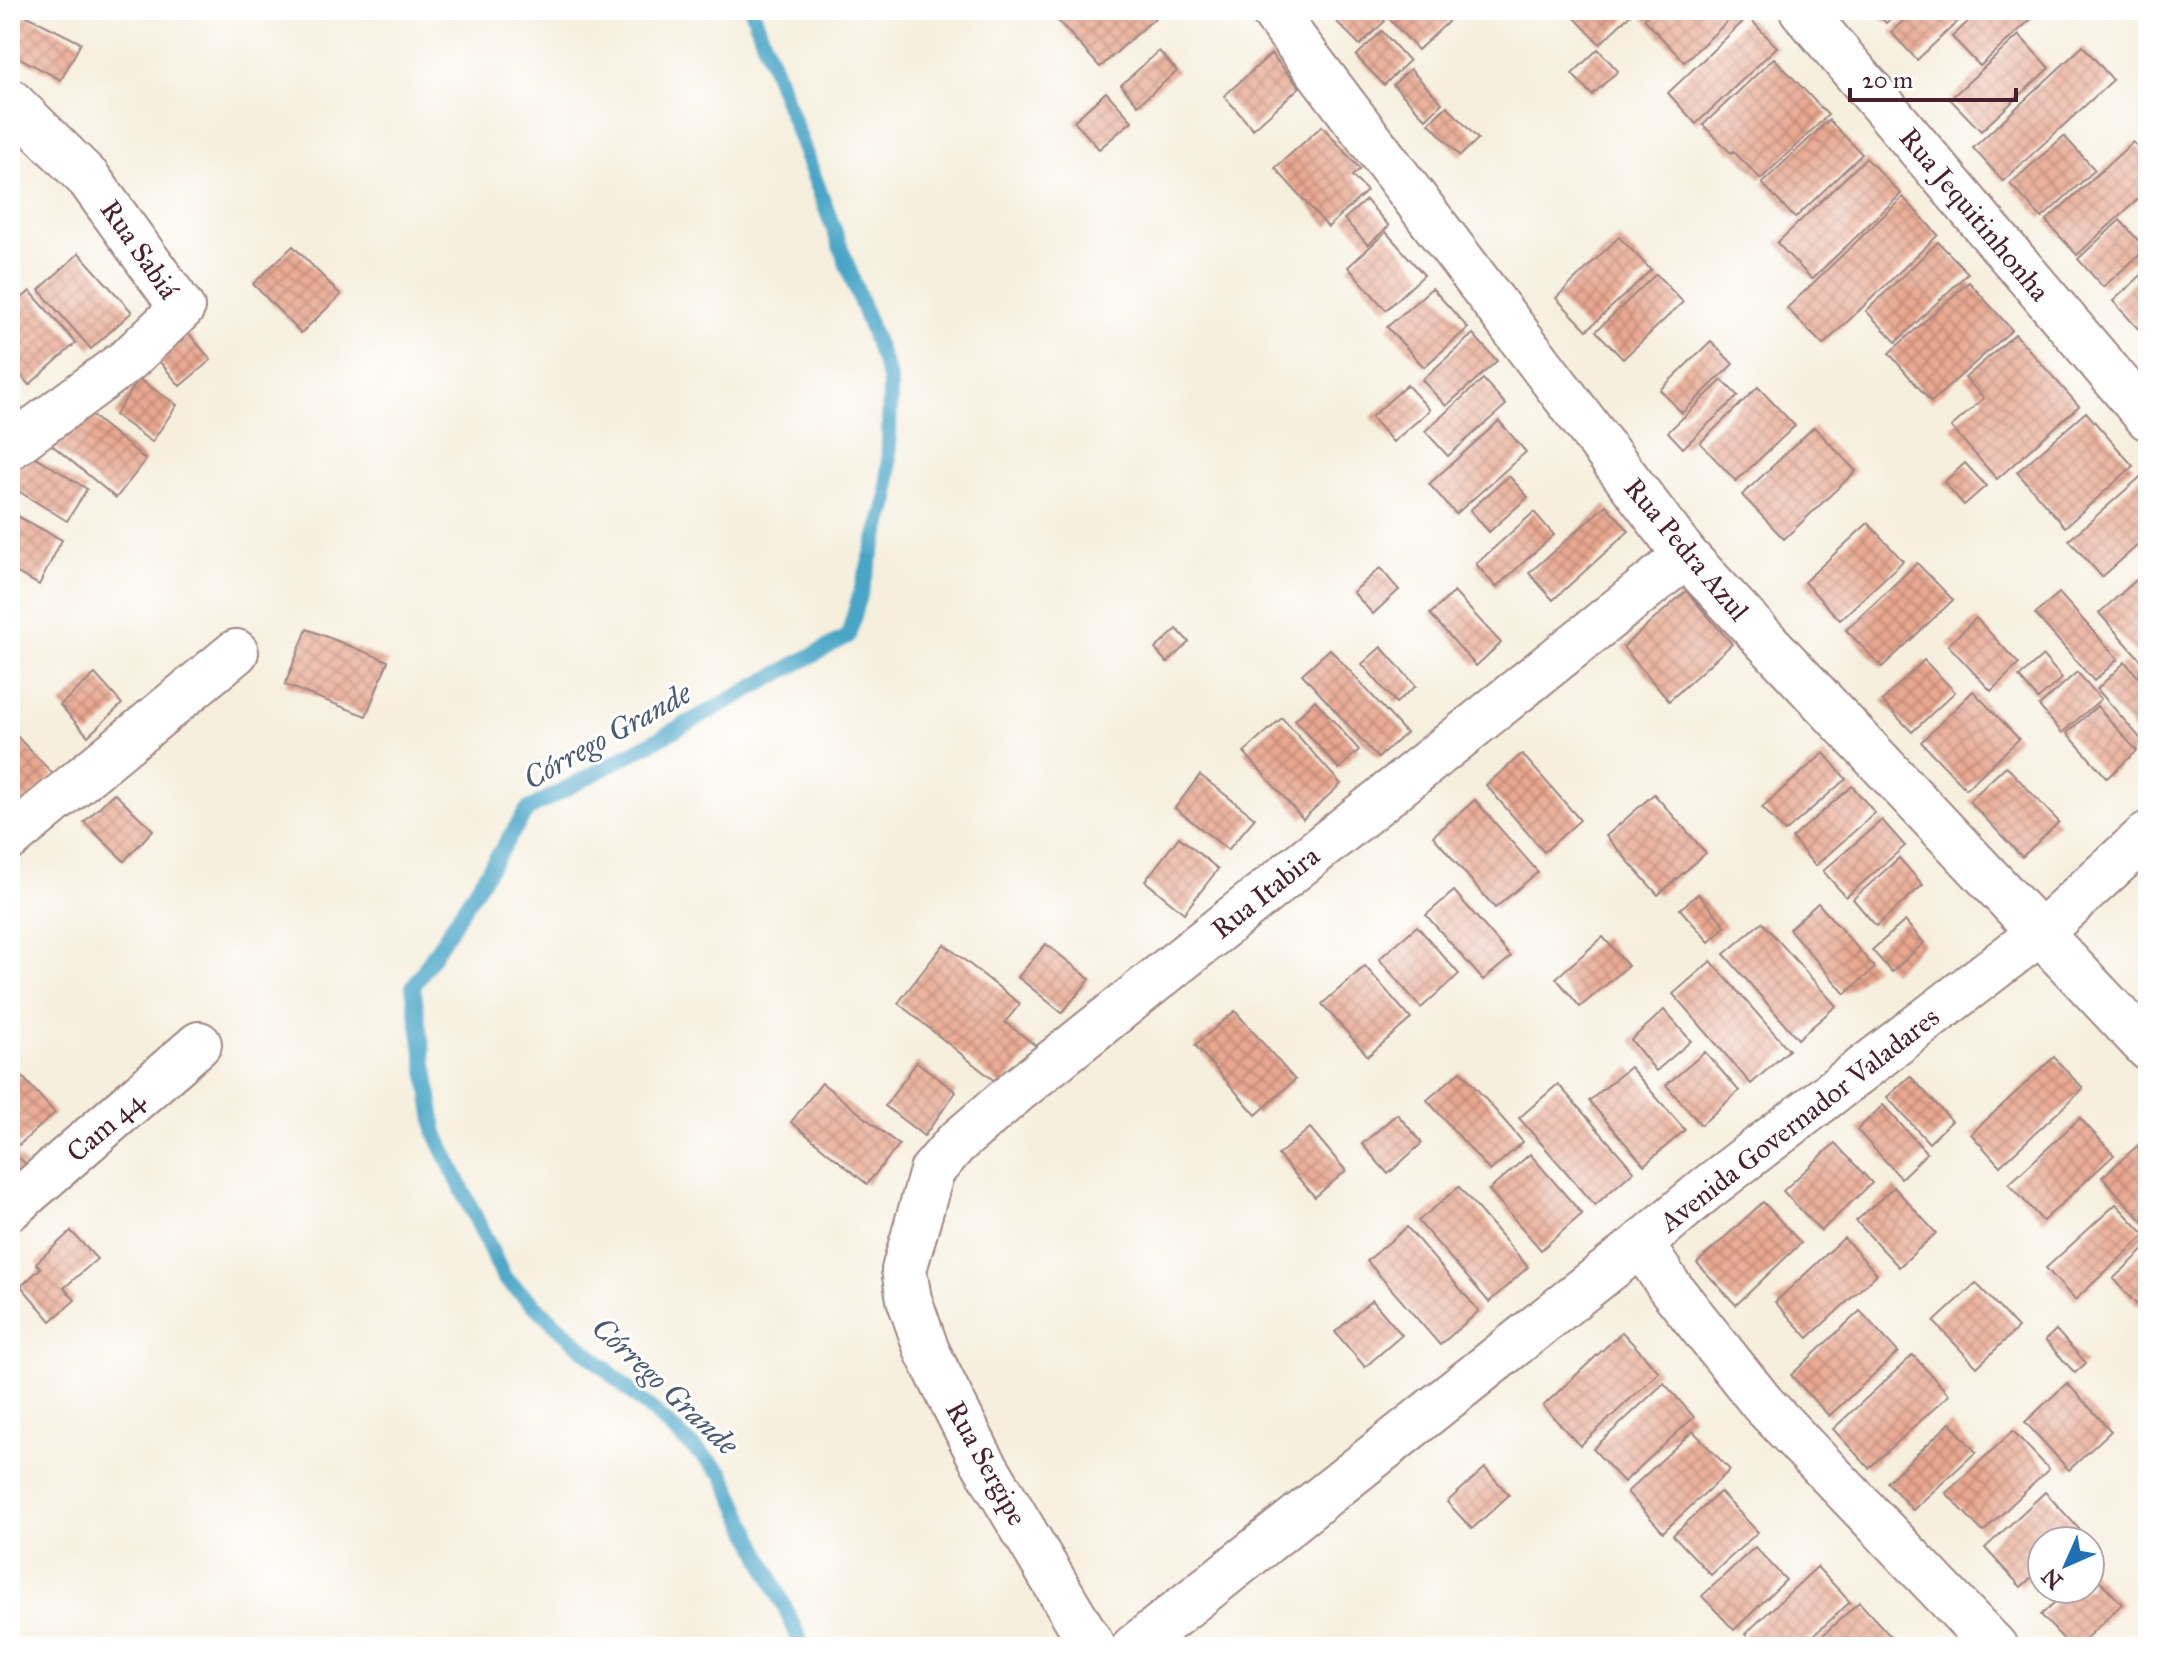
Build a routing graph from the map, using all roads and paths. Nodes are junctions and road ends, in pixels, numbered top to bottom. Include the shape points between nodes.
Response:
1 (1272, 10) edge
2 (1802, 10) edge
3 (10, 101) edge
4 (2148, 418) edge
5 (10, 447) edge
6 (1686, 556) junction
7 (236, 652) dead end
8 (2148, 834) edge
9 (10, 838) edge
10 (2041, 932) junction
11 (199, 1044) dead end
12 (2148, 1048) edge
13 (10, 1208) edge
14 (1641, 1244) junction
15 (904, 1270) joint
16 (1093, 1647) edge
17 (1134, 1647) edge
18 (1995, 1647) edge

1 - 6 street, Rua Pedra Azul
2 - 4 street, Rua Jequitinhonha
3 - 5 street, Rua Sabiá via 89,179 182,308 129,359
6 - 10 street, Rua Pedra Azul
6 - 15 street, Rua Itabira via 955,1144 932,1171
7 - 9 street
8 - 10 street, Avenida Governador Valadares
10 - 12 street, Rua Pedra Azul
10 - 14 street, Avenida Governador Valadares
11 - 13 street, Cam 44
14 - 17 street
14 - 18 street, Avenida Governador Valadares via 1762,1403
15 - 16 street, Rua Sergipe via 927,1351 979,1455

